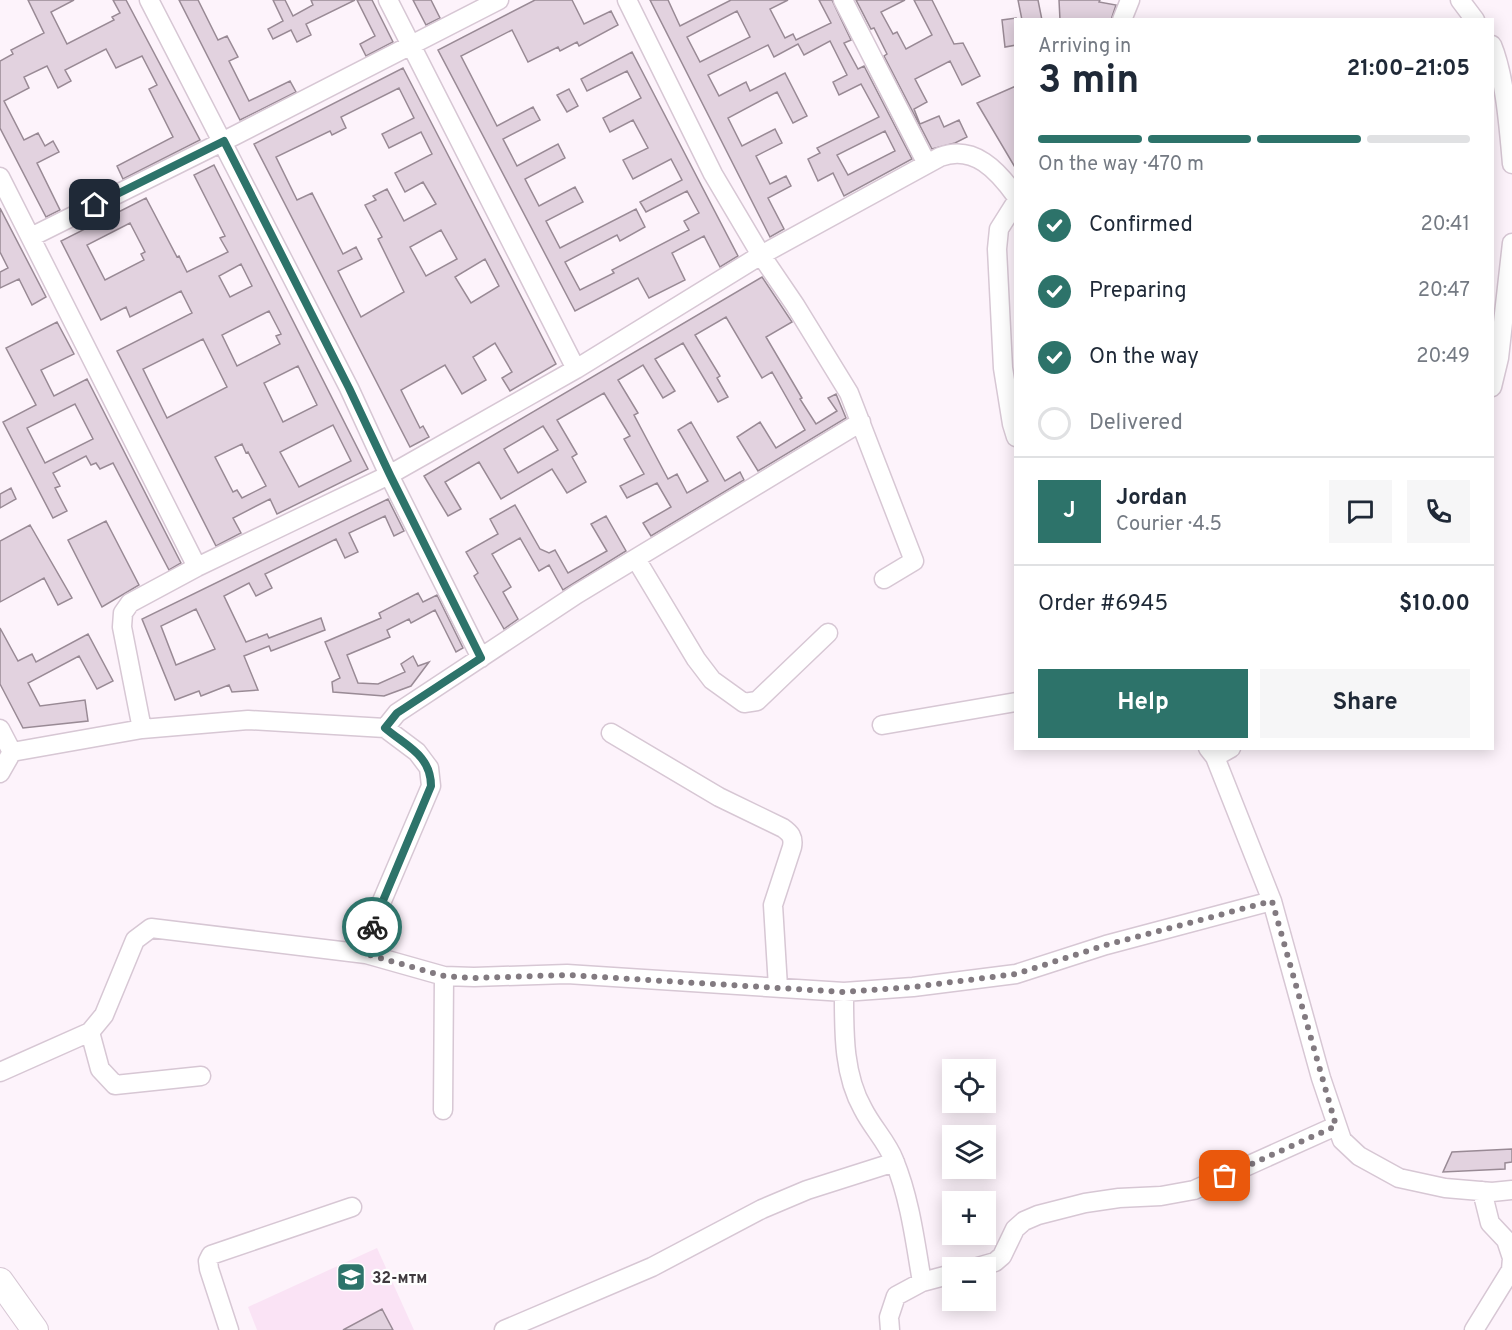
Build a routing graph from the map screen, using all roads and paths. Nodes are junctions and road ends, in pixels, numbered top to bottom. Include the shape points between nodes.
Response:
1 (149, 0) edge
2 (388, 0) edge
3 (499, 0) edge
4 (627, 0) edge
5 (843, 0) edge
6 (1130, 0) edge
7 (1460, 0) edge
8 (1123, 18) edge
9 (1474, 18) edge
10 (410, 45) junction
11 (1494, 50) edge
12 (1498, 102) edge
13 (224, 141) junction
14 (927, 164) junction
15 (1512, 164) edge
16 (0, 177) edge
17 (1014, 193) edge
18 (1014, 205) edge
19 (31, 237) junction
20 (1512, 243) edge
21 (761, 255) junction
22 (576, 369) junction
23 (1494, 379) edge
24 (861, 422) junction
25 (1014, 430) edge
26 (390, 475) junction
27 (636, 560) junction
28 (197, 567) junction
29 (884, 579) dead end
30 (828, 633) dead end
31 (481, 658) junction
32 (1014, 702) edge
33 (882, 725) dead end
34 (385, 728) junction
35 (0, 729) edge
36 (142, 729) junction
37 (611, 733) dead end
38 (12, 752) junction
39 (1212, 753) edge
40 (0, 773) edge
41 (1272, 901) junction
42 (366, 954) junction
43 (444, 976) junction
44 (778, 987) junction
45 (844, 992) junction
46 (90, 1032) junction
47 (0, 1072) edge
48 (201, 1076) dead end
49 (443, 1110) dead end
50 (1336, 1126) junction
51 (895, 1162) junction
52 (1512, 1190) edge
53 (1482, 1191) junction
54 (352, 1207) dead end
55 (996, 1261) edge
56 (942, 1277) edge
57 (0, 1281) edge
58 (922, 1282) junction
59 (35, 1330) edge
60 (229, 1330) edge
61 (504, 1330) edge
62 (890, 1330) edge
63 (1474, 1330) edge

1 - 13 street
2 - 10 street
3 - 10 street
4 - 21 street via 713,174
5 - 14 street
6 - 8 street
7 - 9 street
10 - 13 street
10 - 22 street
11 - 12 street
12 - 15 street
13 - 19 street
13 - 26 street
14 - 17 street via 950,154 978,159 1002,176
14 - 21 street
16 - 19 street
18 - 25 street via 999,229 997,249 1003,368
19 - 28 street
20 - 23 street
21 - 22 street
21 - 24 street via 849,393
22 - 26 street
24 - 27 street
24 - 29 street via 914,561
26 - 28 street
26 - 31 street
27 - 30 street via 696,660 712,680 744,703 757,701
27 - 31 street
28 - 36 street via 130,603 123,614 122,627
31 - 34 street via 397,713
32 - 33 street
34 - 36 street via 248,720
34 - 42 street via 417,752 429,768 431,786 373,922
35 - 38 street
36 - 38 street
37 - 44 street via 719,797 791,833 792,847 773,905
38 - 40 street
39 - 41 street
41 - 45 street via 1106,945 1016,974
41 - 50 street
42 - 43 street
42 - 46 street via 151,928 135,940 104,1015
43 - 44 street via 567,975
43 - 49 street
44 - 45 street
45 - 51 street via 844,1032 853,1087
46 - 47 street
46 - 48 street via 100,1069 115,1085
50 - 53 street via 1342,1140 1359,1156 1399,1178
50 - 55 street via 1194,1190 1085,1203 1038,1215 1015,1229
51 - 58 street via 910,1212
51 - 61 street via 762,1209 652,1267
52 - 53 street
53 - 63 street via 1490,1223 1506,1240 1512,1258 1511,1270
54 - 60 street via 211,1255 209,1269
56 - 58 street
57 - 59 main road
58 - 62 street via 893,1300

